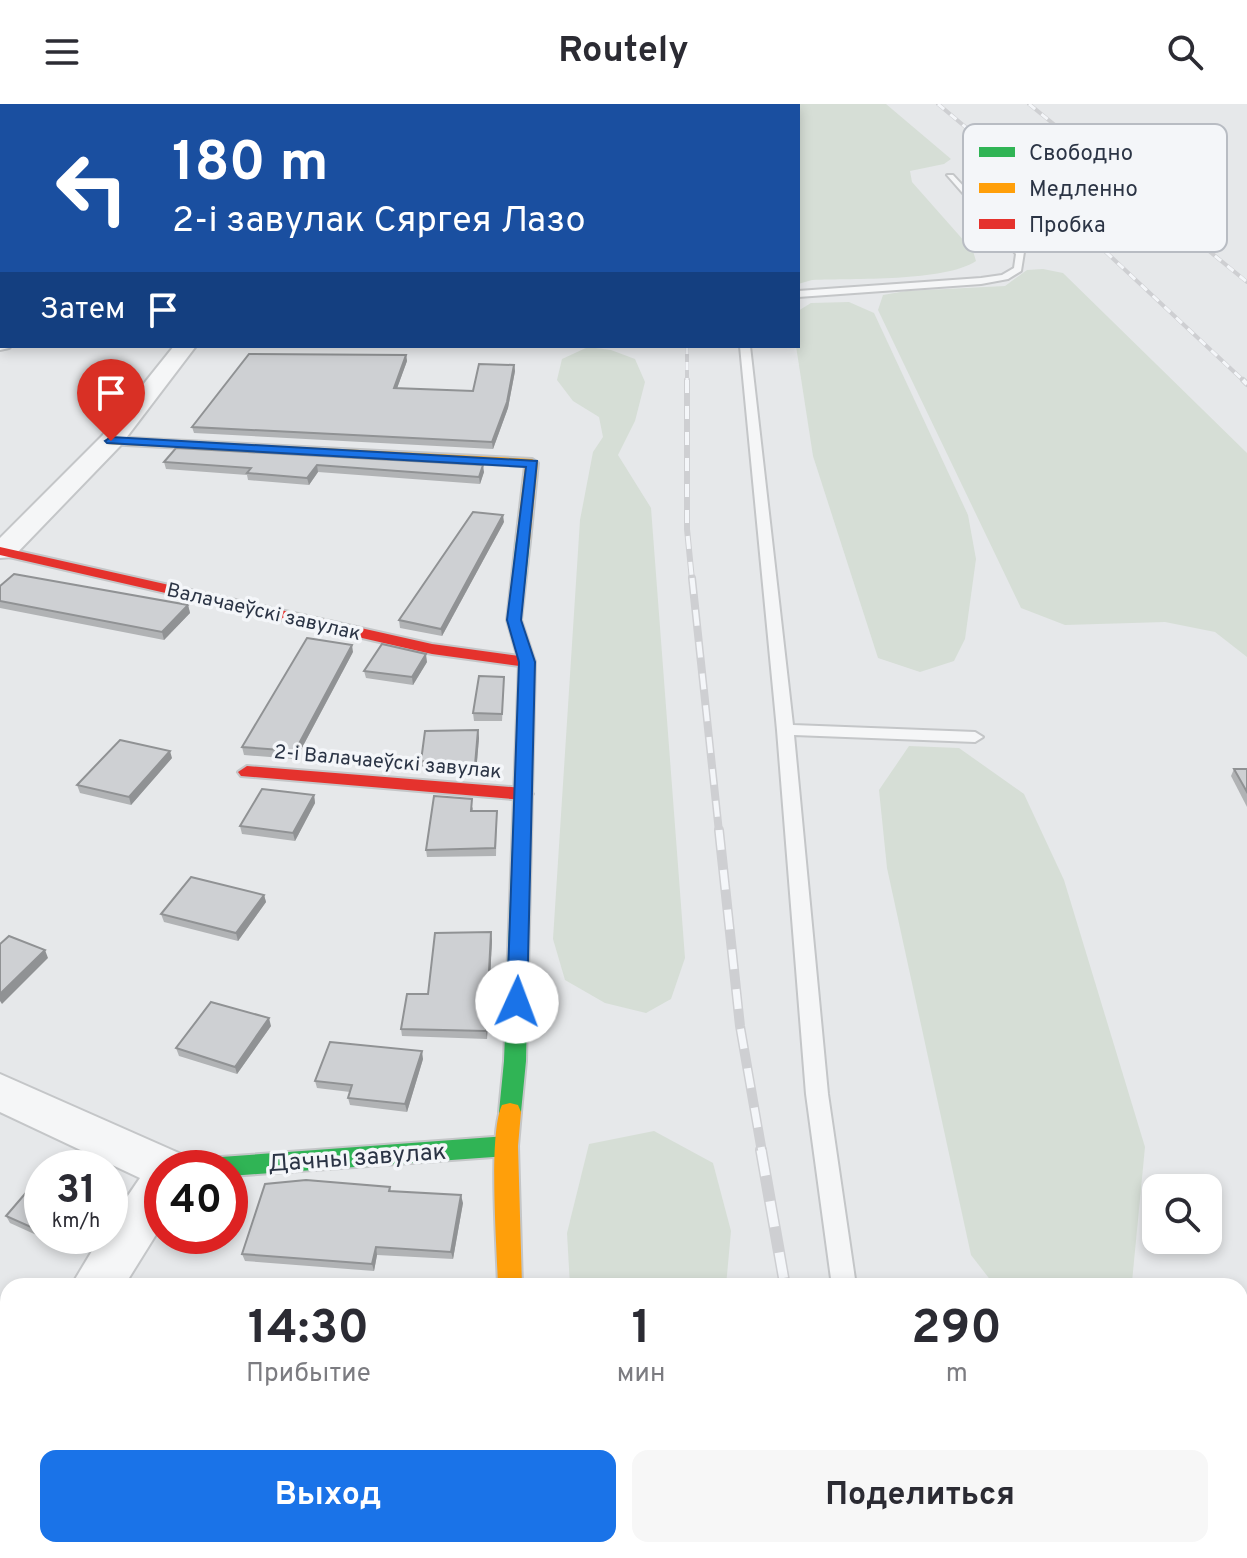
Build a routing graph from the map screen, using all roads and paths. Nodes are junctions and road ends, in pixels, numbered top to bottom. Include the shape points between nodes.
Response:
1 (950, 177) dead end
2 (963, 191) edge
3 (1019, 252) edge
4 (800, 294) edge
5 (183, 348) edge
6 (745, 348) edge
7 (111, 441) junction
8 (1, 551) edge
9 (527, 662) junction
10 (785, 730) junction
11 (975, 737) dead end
12 (247, 772) dead end
13 (524, 794) junction
14 (0, 1092) edge
15 (507, 1146) junction
16 (144, 1158) edge
17 (248, 1165) edge
18 (144, 1212) edge
19 (101, 1278) edge
20 (510, 1278) edge
21 (843, 1278) edge

1 - 2 lane
3 - 4 lane via 1018,269 1005,277
5 - 7 street, Валачаеўскі завулак
6 - 10 lane
7 - 8 street, Валачаеўскі завулак
7 - 9 street via 532,463 514,620
8 - 9 street, Валачаеўскі завулак via 432,649
9 - 13 street
10 - 11 lane
10 - 21 lane via 817,1094
12 - 13 street, 2-і Валачаеўскі завулак
13 - 15 street
14 - 16 street
15 - 17 street, Дачны завулак
15 - 20 street
18 - 19 street

